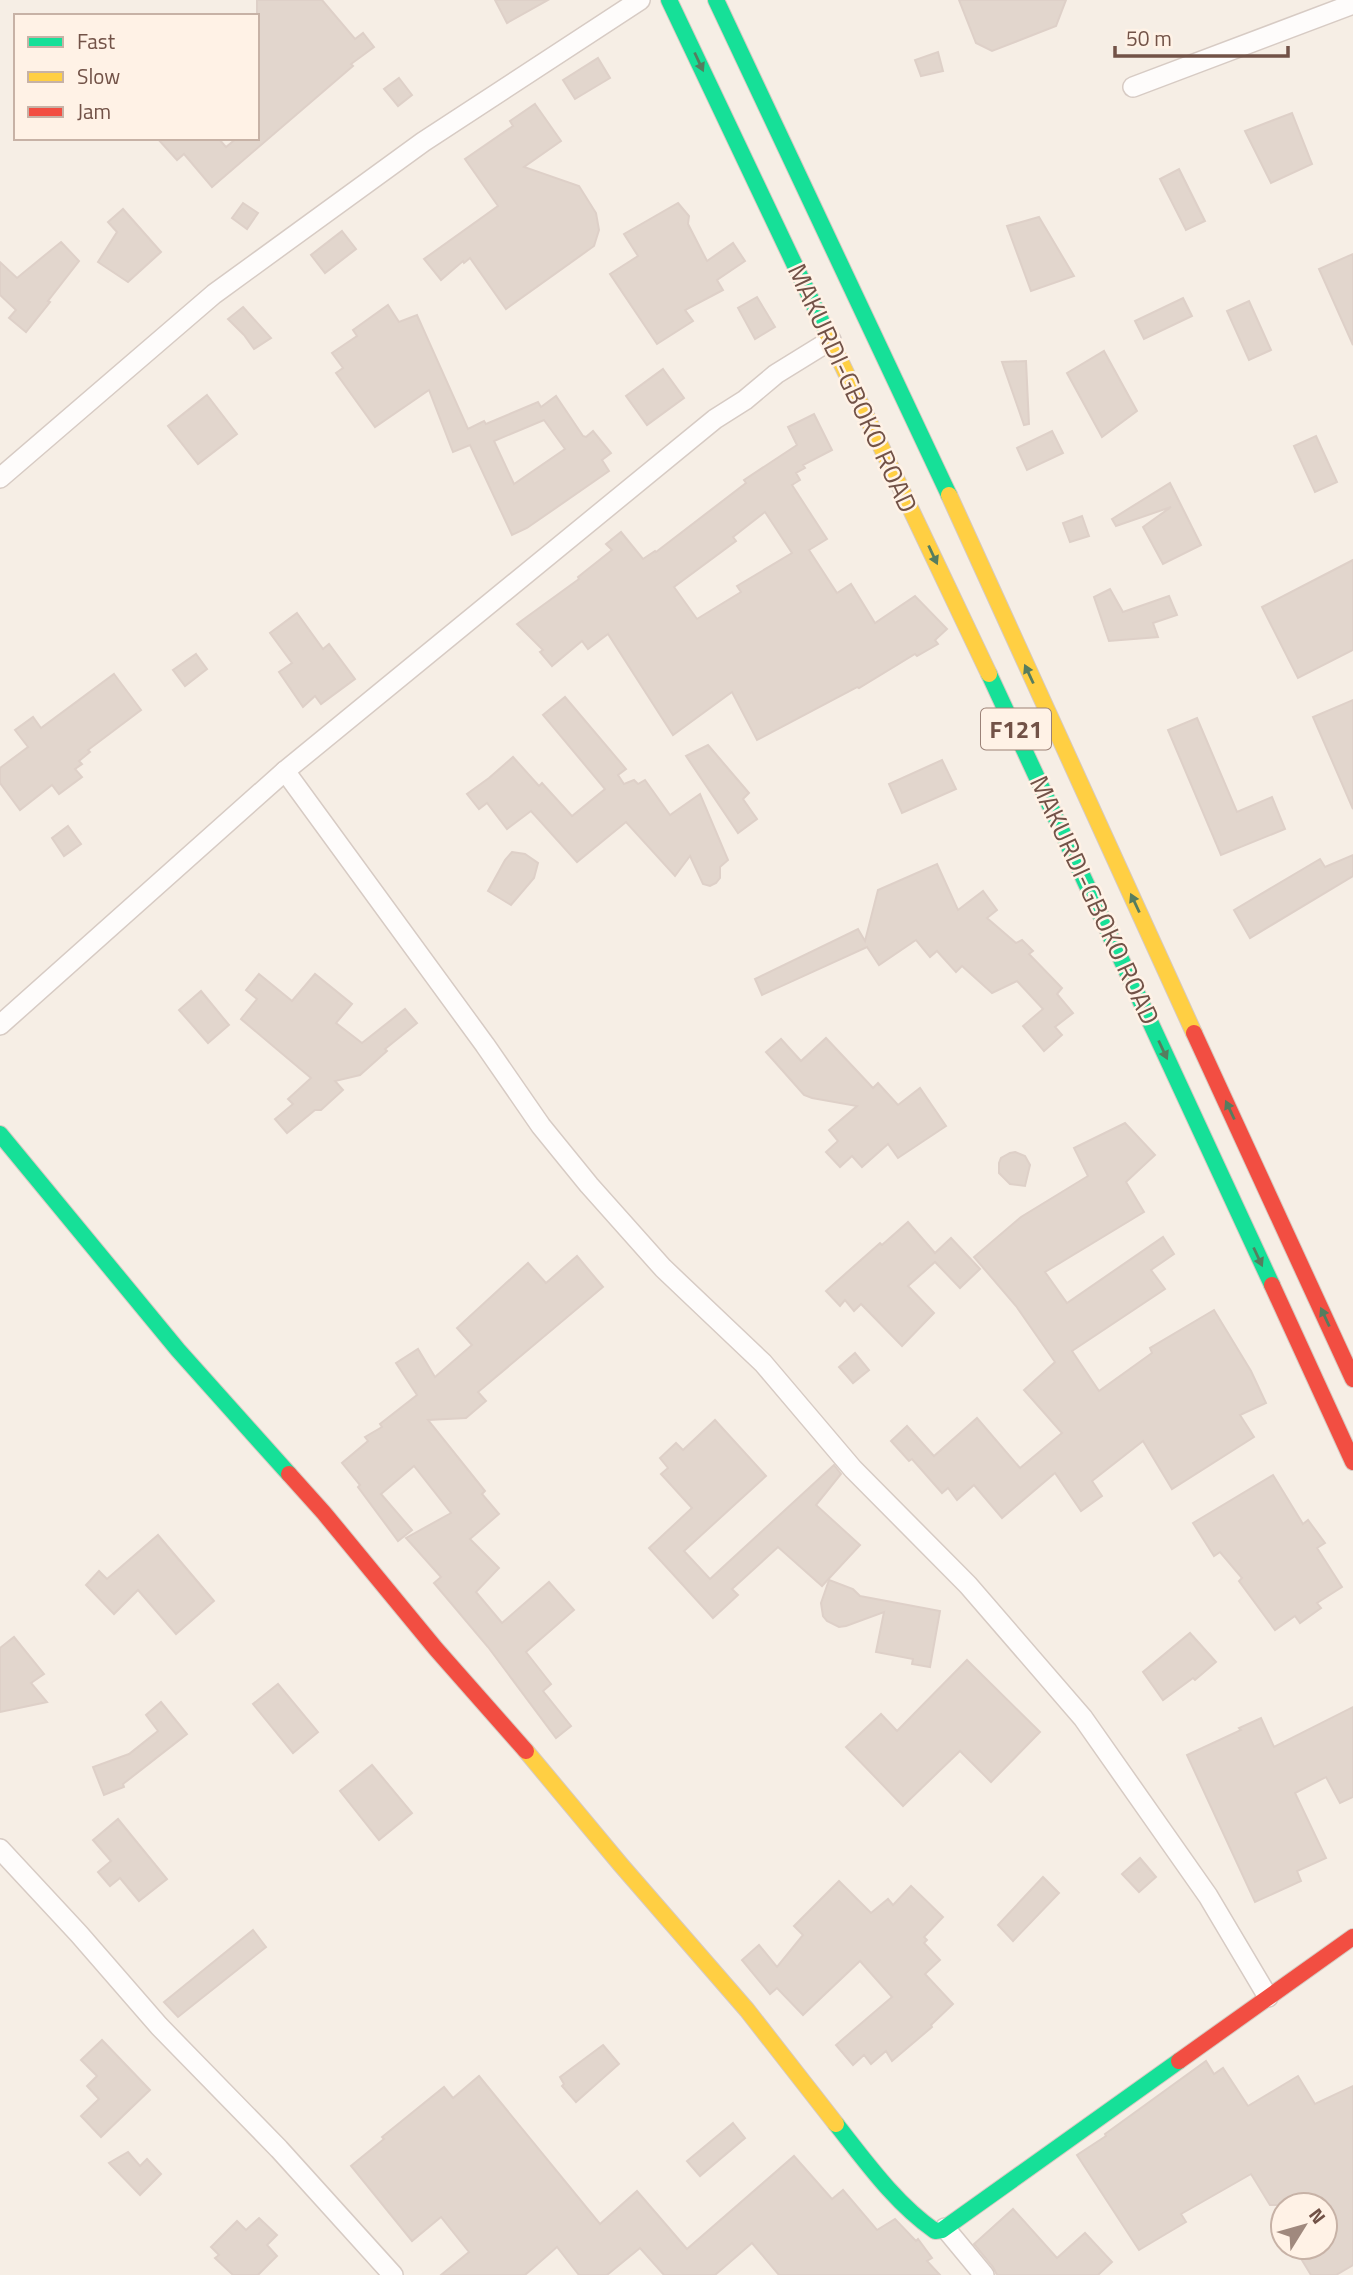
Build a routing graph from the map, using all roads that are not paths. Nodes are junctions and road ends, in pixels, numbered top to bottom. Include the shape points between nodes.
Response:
1 (640, 0) edge
2 (669, 0) edge
3 (716, 0) edge
4 (1353, 4) edge
5 (1133, 87) dead end
6 (831, 340) junction
7 (0, 478) edge
8 (285, 771) junction
9 (0, 1025) edge
10 (0, 1133) edge
11 (1353, 1379) edge
12 (1353, 1462) edge
13 (0, 1849) edge
14 (1353, 1937) edge
15 (1268, 1997) junction
16 (945, 2228) junction
17 (393, 2275) edge
18 (984, 2275) edge

1 - 7 street via 423,142 214,295
2 -> 6 main road, MAKURDI-GBOKO ROAD / F121
11 -> 3 main road, F121 via 977,556
4 - 5 street
6 - 8 street via 715,419
6 -> 12 main road, MAKURDI-GBOKO ROAD / F121 via 1051,804
8 - 9 street
8 - 15 street via 541,1126 589,1185 663,1268 763,1363 853,1469 968,1585 1083,1718 1208,1896
10 - 16 main road via 178,1350 324,1513 436,1650 747,2010 869,2165 914,2216 935,2231
13 - 17 street
14 - 15 main road
15 - 16 main road
16 - 18 street

